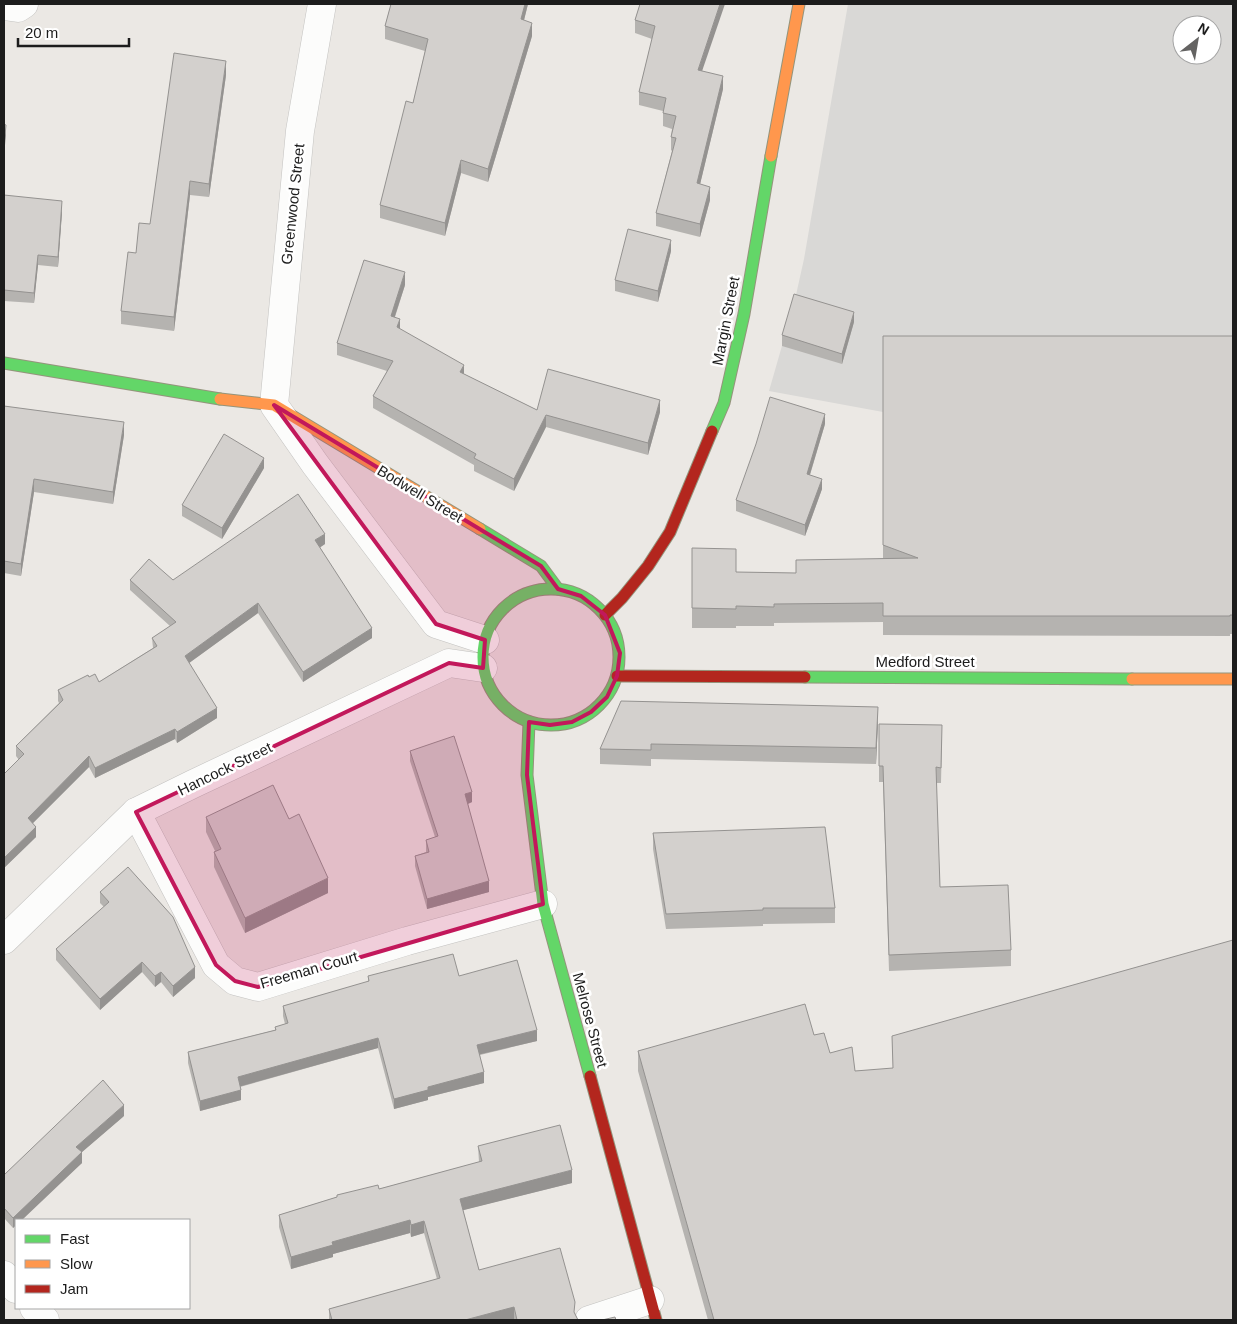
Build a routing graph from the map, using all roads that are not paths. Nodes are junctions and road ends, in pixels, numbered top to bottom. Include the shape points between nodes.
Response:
1 (24, 4) edge
2 (322, 4) edge
3 (799, 4) edge
4 (4, 6) edge
5 (4, 364) edge
6 (274, 405) junction
7 (558, 589) junction
8 (605, 615) junction
9 (485, 640) junction
10 (483, 668) junction
11 (617, 676) junction
12 (1233, 679) edge
13 (529, 722) junction
14 (136, 812) junction
15 (544, 904) junction
16 (4, 940) edge
17 (4, 1276) edge
18 (15, 1288) edge
19 (35, 1309) edge
20 (653, 1310) edge
21 (45, 1320) edge
22 (589, 1320) edge

1 - 4 street via 18,8
2 - 6 street, Greenwood Street via 300,131
3 - 8 street, Margin Street via 744,314 724,403 670,532 648,566
5 - 6 street, Bodwell Street
6 - 7 street, Bodwell Street via 541,566
6 - 9 street via 436,624
7 - 8 street via 581,596
7 - 9 street via 535,590 508,604 492,622
8 - 11 street via 614,630 620,653
9 - 10 street
10 - 13 street via 495,696 510,712
10 - 14 street, Hancock Street via 449,663
11 - 12 street, Medford Street
11 - 13 street via 607,697 578,719 550,725
13 - 15 street, Melrose Street via 527,775
14 - 15 street, Freeman Court via 216,965 236,981 258,987 407,941
14 - 16 street, Hancock Street
15 - 20 street, Melrose Street
17 - 18 street
19 - 21 street
20 - 22 street

